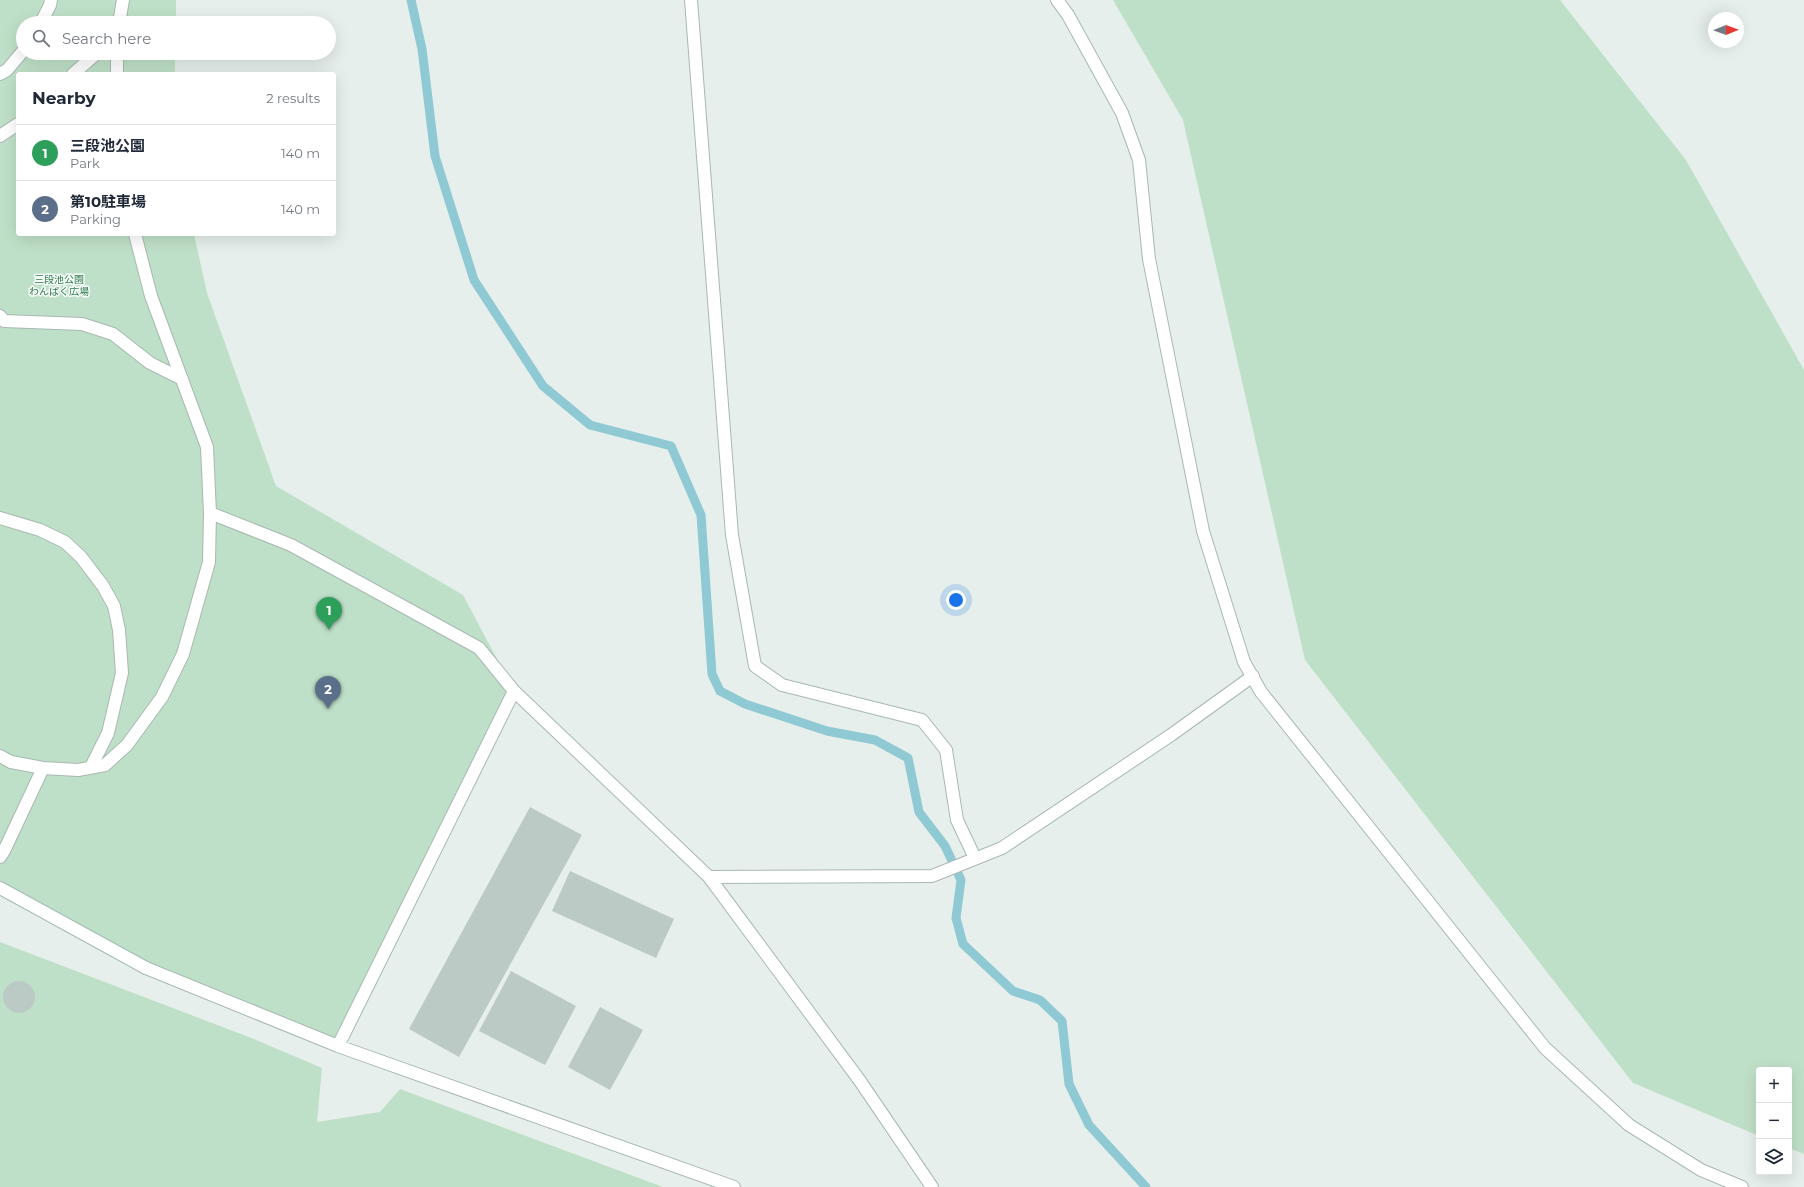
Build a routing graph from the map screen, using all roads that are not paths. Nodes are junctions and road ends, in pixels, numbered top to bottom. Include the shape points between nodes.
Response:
1 (51, 0) edge
2 (123, 0) edge
3 (691, 0) edge
4 (1057, 0) edge
5 (44, 16) edge
6 (120, 16) edge
7 (16, 59) edge
8 (89, 60) edge
9 (117, 60) edge
10 (75, 72) edge
11 (117, 72) edge
12 (0, 74) edge
13 (16, 126) edge
14 (0, 136) edge
15 (136, 236) edge
16 (0, 316) edge
17 (182, 379) junction
18 (210, 513) junction
19 (0, 518) edge
20 (1253, 676) junction
21 (514, 691) junction
22 (0, 756) edge
23 (92, 767) junction
24 (43, 768) junction
25 (0, 857) edge
26 (975, 858) junction
27 (709, 877) junction
28 (0, 888) edge
29 (338, 1046) junction
30 (734, 1187) edge
31 (932, 1187) edge
32 (1742, 1187) edge

1 - 5 street
2 - 6 street
3 - 26 street via 732,535 755,666 782,685 922,720 946,750 957,820
4 - 20 street via 1068,15 1122,113 1139,160 1149,259 1203,530 1244,662
7 - 12 street
8 - 10 street
9 - 11 street
13 - 14 street
15 - 17 street via 151,296
16 - 17 street via 4,321 82,324 113,334 150,363
17 - 18 street via 207,447
18 - 21 street via 291,545 479,648
18 - 23 street via 209,562 183,654 162,697 127,744 105,764
19 - 23 street via 40,530 65,542 81,556 114,606 119,630 122,673 108,733
20 - 26 street via 1171,735 1002,848
20 - 32 street via 1261,692 1545,1048 1629,1125 1701,1170
21 - 27 street
21 - 29 street
22 - 24 street via 11,762
23 - 24 street via 78,770
24 - 25 street
26 - 27 street via 932,876
27 - 31 street via 860,1081
28 - 29 street via 146,968
29 - 30 street

